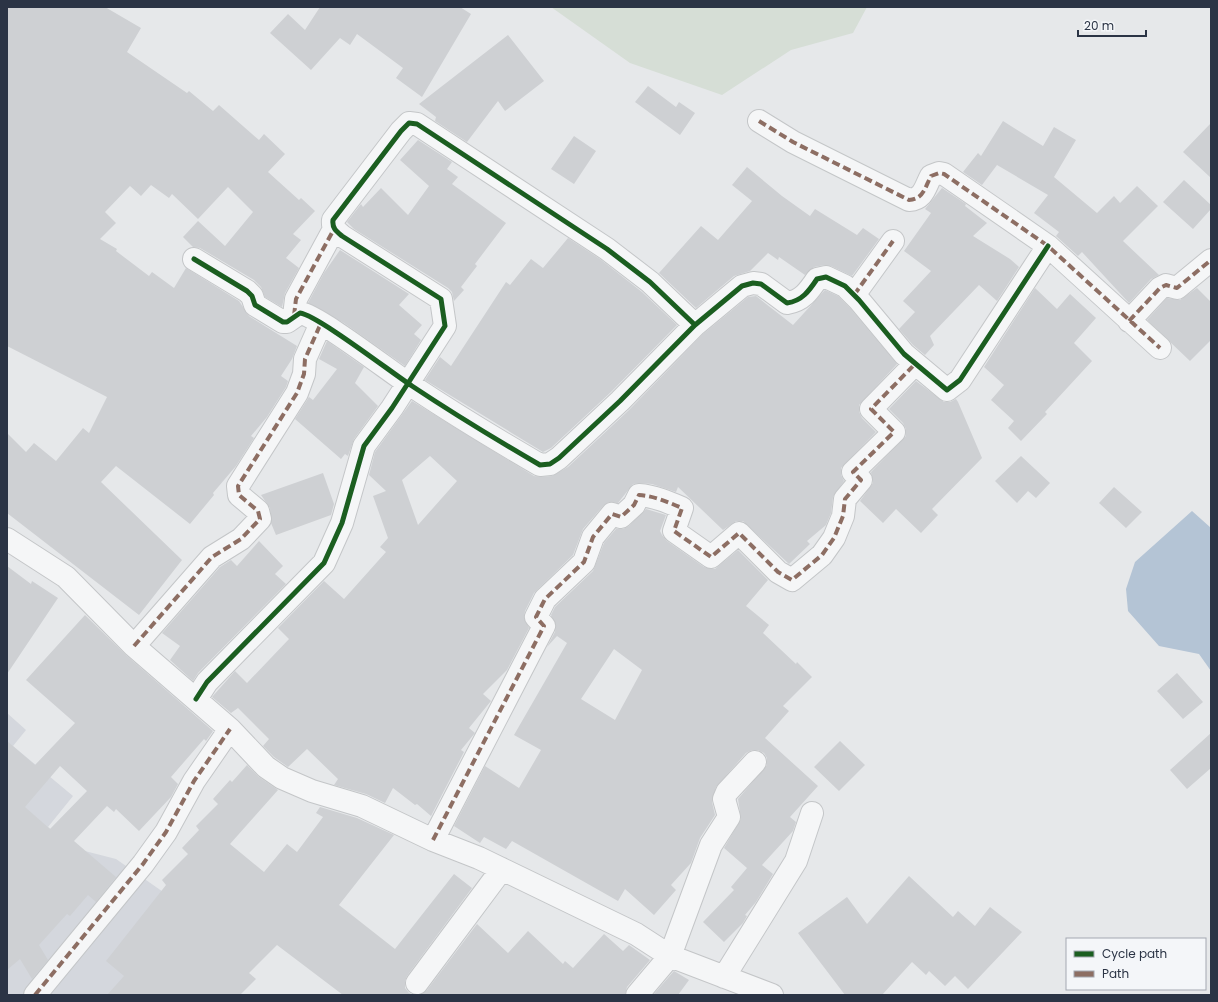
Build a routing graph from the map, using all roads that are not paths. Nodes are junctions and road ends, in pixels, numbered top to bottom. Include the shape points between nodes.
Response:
1 (759, 121) dead end
2 (334, 229) junction
3 (893, 241) dead end
4 (1048, 246) junction
5 (194, 260) dead end
6 (1211, 260) edge
7 (854, 295) junction
8 (294, 316) junction
9 (1129, 321) junction
10 (321, 323) junction
11 (696, 325) junction
12 (1160, 348) dead end
13 (915, 364) junction
14 (408, 383) junction
15 (7, 539) edge
16 (134, 646) junction
17 (196, 699) junction
18 (230, 729) junction
19 (755, 762) dead end
20 (812, 813) dead end
21 (433, 840) junction
22 (502, 869) junction
23 (670, 956) junction
24 (724, 977) junction
25 (417, 984) dead end
26 (35, 995) edge
27 (637, 995) edge
28 (772, 995) edge

1 - 4 street via 793,142 909,200 917,200 924,193 931,176 944,174
2 - 8 street via 296,299
2 - 11 street via 333,220 401,131 409,123 413,123 607,249 650,282
2 - 14 street via 441,299 445,326
3 - 7 street
4 - 9 street
4 - 13 street via 954,386 947,390
5 - 8 street via 248,290 255,306 283,322
6 - 9 street via 1177,288 1166,285 1160,288
7 - 11 street via 845,286 826,277 817,279 796,302 787,302 761,284 753,282 742,286
7 - 13 street
8 - 10 street via 304,314
9 - 12 street
10 - 14 street
10 - 16 street via 305,359 304,374 297,393 238,486 238,495 258,511 260,519 241,539 212,558
11 - 14 street via 620,401 550,464 540,465
13 - 21 street via 871,409 894,432 853,472 862,480 845,499 843,516 834,538 822,555 792,580 778,572 739,533 711,558 674,531 682,508 663,500 649,495 639,495 634,505 622,516 612,514 593,537 584,562 545,599 536,617 544,626
14 - 17 street via 364,446 342,523 324,563 207,682
15 - 16 street via 66,577
16 - 17 street
17 - 18 street
18 - 21 street via 266,767 282,778 312,791 362,806
18 - 26 street via 194,781 166,832 143,864
19 - 23 street via 727,792 724,799 729,817 711,845
20 - 24 street via 796,861
21 - 22 street
22 - 23 street via 636,934
22 - 25 street
23 - 24 street
23 - 27 street
24 - 28 street

